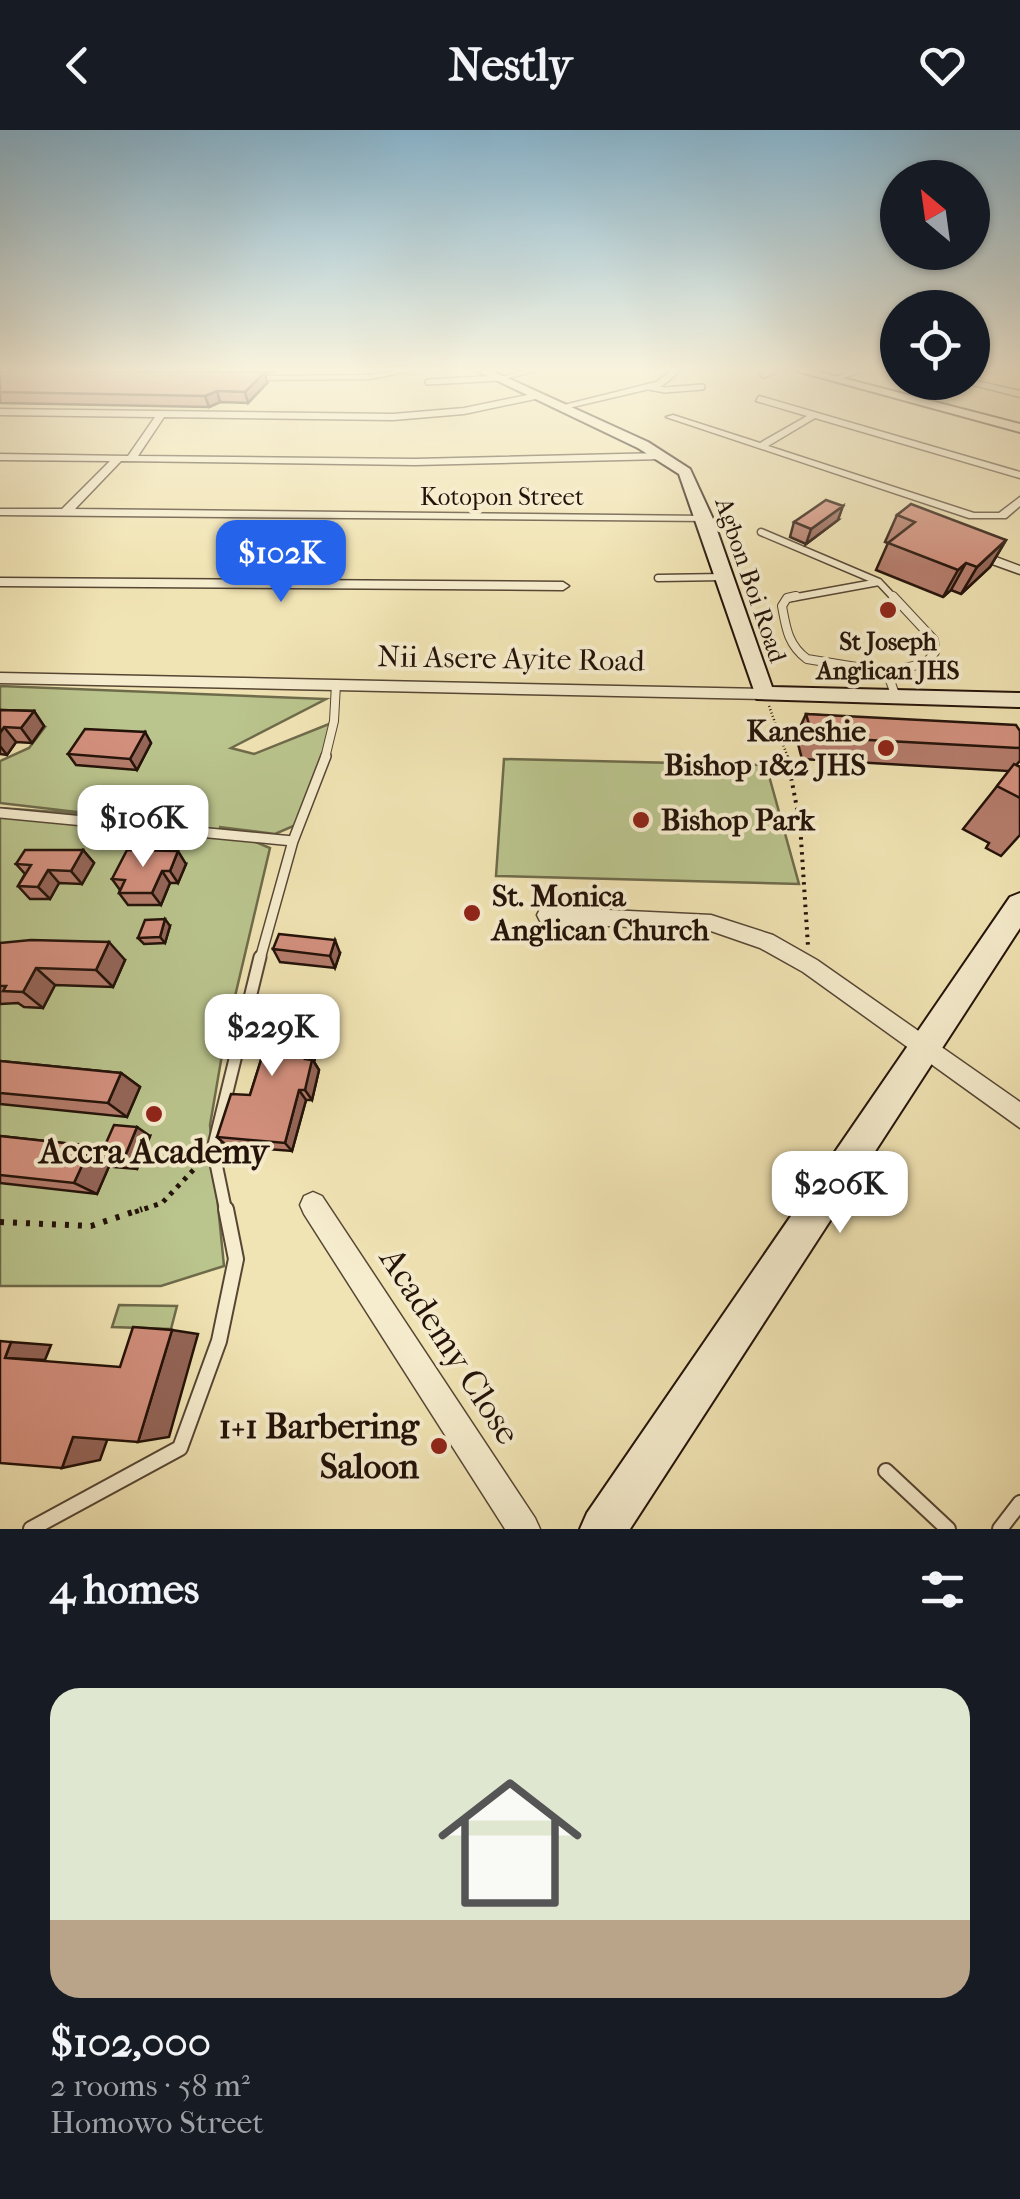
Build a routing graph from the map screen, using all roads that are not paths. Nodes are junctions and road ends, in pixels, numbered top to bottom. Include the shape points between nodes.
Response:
1 (144, 436) edge
2 (622, 436) edge
3 (728, 436) edge
4 (778, 436) edge
5 (887, 436) edge
6 (760, 447) junction
7 (663, 456) junction
8 (0, 457) edge
9 (124, 459) junction
10 (1020, 475) edge
11 (1020, 500) edge
12 (0, 512) edge
13 (65, 513) junction
14 (705, 519) junction
15 (760, 532) dead end
16 (985, 557) edge
17 (1020, 570) edge
18 (724, 577) junction
19 (658, 578) dead end
20 (0, 582) edge
21 (879, 582) junction
22 (563, 586) dead end
23 (887, 672) junction
24 (0, 678) edge
25 (336, 684) junction
26 (764, 694) junction
27 (896, 698) junction
28 (1020, 700) edge
29 (0, 813) edge
30 (293, 840) junction
31 (1020, 905) edge
32 (547, 914) dead end
33 (925, 1049) junction
34 (1020, 1116) edge
35 (313, 1205) dead end
36 (886, 1471) dead end
37 (1020, 1504) edge
38 (31, 1529) edge
39 (524, 1529) edge
40 (603, 1529) edge
41 (948, 1529) edge
42 (1000, 1529) edge

1 - 9 street
2 - 7 street, Agbon Boi Road
3 - 6 street
4 - 6 street
5 - 10 street
6 - 11 street via 973,516 1002,516
7 - 9 street
7 - 14 street, Agbon Boi Road via 689,479
8 - 9 street
9 - 13 street
12 - 13 street, Kotopon Street
13 - 14 street, Kotopon Street
14 - 18 street, Agbon Boi Road
15 - 21 lane
16 - 17 street
18 - 19 lane
18 - 26 street, Agbon Boi Road
20 - 22 street
21 - 23 lane via 936,646 926,663
21 - 23 lane via 787,598 782,606 798,653
23 - 27 lane
24 - 25 street, Nii Asere Ayite Road
25 - 26 street, Nii Asere Ayite Road
25 - 30 lane via 335,717
26 - 27 street, Nii Asere Ayite Road
27 - 28 street, Nii Asere Ayite Road
29 - 30 lane
30 - 38 lane via 213,1149 236,1259 219,1341 180,1448
31 - 33 street
32 - 33 street via 710,923 766,942
33 - 34 street
33 - 40 street
35 - 39 street, Academy Close
36 - 41 lane
37 - 42 lane

